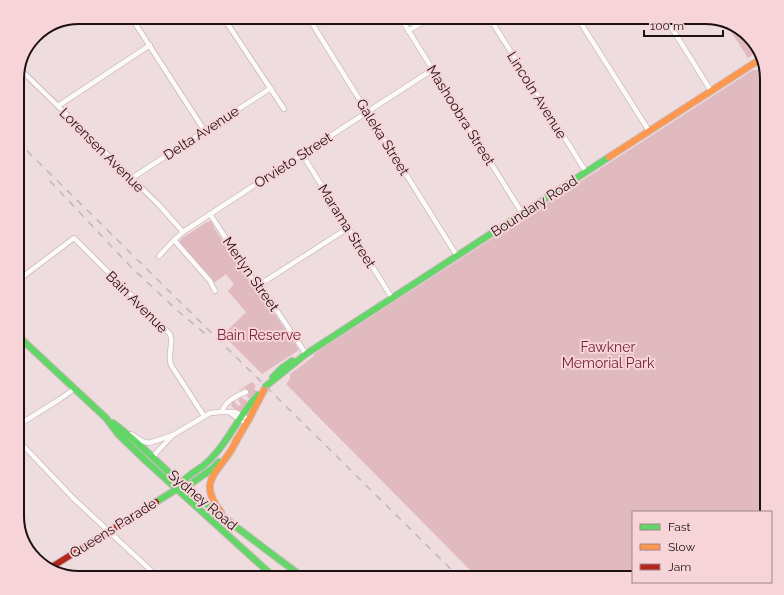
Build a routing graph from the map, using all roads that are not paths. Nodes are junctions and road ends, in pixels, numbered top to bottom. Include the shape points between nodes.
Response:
1 (136, 24) edge
2 (228, 24) edge
3 (312, 24) edge
4 (404, 24) edge
5 (419, 24) edge
6 (493, 24) edge
7 (581, 24) edge
8 (669, 24) edge
9 (682, 24) edge
10 (673, 30) junction
11 (408, 31) junction
12 (150, 45) junction
13 (757, 61) edge
14 (432, 70) junction
15 (24, 72) edge
16 (271, 88) junction
17 (711, 91) junction
18 (58, 106) junction
19 (284, 109) dead end
20 (367, 112) junction
21 (204, 130) junction
22 (649, 131) junction
23 (302, 154) junction
24 (586, 172) junction
25 (132, 178) junction
26 (522, 213) junction
27 (210, 214) junction
28 (348, 228) junction
29 (183, 232) junction
30 (174, 240) junction
31 (159, 256) dead end
32 (457, 256) junction
33 (24, 276) edge
34 (259, 285) junction
35 (215, 291) dead end
36 (392, 298) junction
37 (24, 342) edge
38 (306, 354) junction
39 (74, 388) junction
40 (265, 388) junction
41 (246, 392) dead end
42 (231, 400) junction
43 (222, 412) junction
44 (229, 412) junction
45 (204, 416) junction
46 (106, 418) junction
47 (241, 418) junction
48 (24, 421) edge
49 (248, 421) junction
50 (123, 430) junction
51 (173, 435) junction
52 (237, 439) junction
53 (24, 446) edge
54 (153, 458) junction
55 (181, 482) junction
56 (186, 487) junction
57 (177, 489) junction
58 (230, 523) junction
59 (108, 531) junction
60 (55, 565) edge
61 (151, 571) edge
62 (267, 571) edge
63 (295, 571) edge

1 - 12 street
2 - 16 street
3 - 20 street, Galeka Street
4 - 11 street, Mashoobra Street
5 - 11 street
6 - 24 street, Lincoln Avenue
7 - 22 street
8 - 10 street
9 - 10 street
10 - 17 street
11 - 14 street, Mashoobra Street
12 - 18 street
12 - 21 street
13 - 17 main road, Boundary Road
14 - 20 street, Orvieto Street
14 - 26 street, Mashoobra Street
15 - 18 street, Lorensen Avenue
16 - 19 street
16 - 21 street, Delta Avenue
17 - 22 main road, Boundary Road
18 - 25 street, Lorensen Avenue
20 - 23 street, Orvieto Street
20 - 32 street, Galeka Street
21 - 25 street, Delta Avenue
22 - 24 main road, Boundary Road
23 - 27 street, Orvieto Street
23 - 28 street, Marama Street
24 - 26 main road, Boundary Road
25 - 29 street, Lorensen Avenue
26 - 32 main road, Boundary Road
27 - 29 street, Orvieto Street
27 - 34 street, Merlyn Street via 253,280
28 - 34 street
28 - 36 street, Marama Street
29 - 30 street, Orvieto Street
30 - 31 street, Orvieto Street
30 - 35 street via 210,281
32 - 36 main road, Boundary Road
33 - 45 street, Bain Avenue via 74,238 170,334 170,362
34 - 38 street, Merlyn Street
36 - 38 main road, Boundary Road
37 - 39 main road, Sydney Road
38 - 40 main road, Boundary Road
39 - 46 main road, Sydney Road
39 - 48 street
40 - 47 main road, Boundary Road
40 - 49 main road, Boundary Road
41 - 42 street
42 - 43 street via 225,404
42 - 44 street
43 - 44 street
43 - 45 street
44 - 47 street
45 - 51 street
46 - 50 main road, Sydney Road
46 - 57 main road, Sydney Road via 118,434
47 - 49 street
47 - 55 main road, Boundary Road via 213,457
49 - 52 main road, Boundary Road
50 - 51 street via 149,443
50 - 54 main road, Sydney Road
51 - 54 street
52 - 56 main road, Boundary Road via 220,462
52 - 58 main road via 209,483 212,498
53 - 59 street
54 - 55 main road, Sydney Road
55 - 56 main road, Sydney Road
55 - 57 main road, Boundary Road
56 - 57 main road, Boundary Road
56 - 58 main road, Sydney Road
57 - 59 main road, Queens Parade
57 - 62 main road, Sydney Road
58 - 63 main road, Sydney Road
59 - 60 main road, Queens Parade
59 - 61 street

